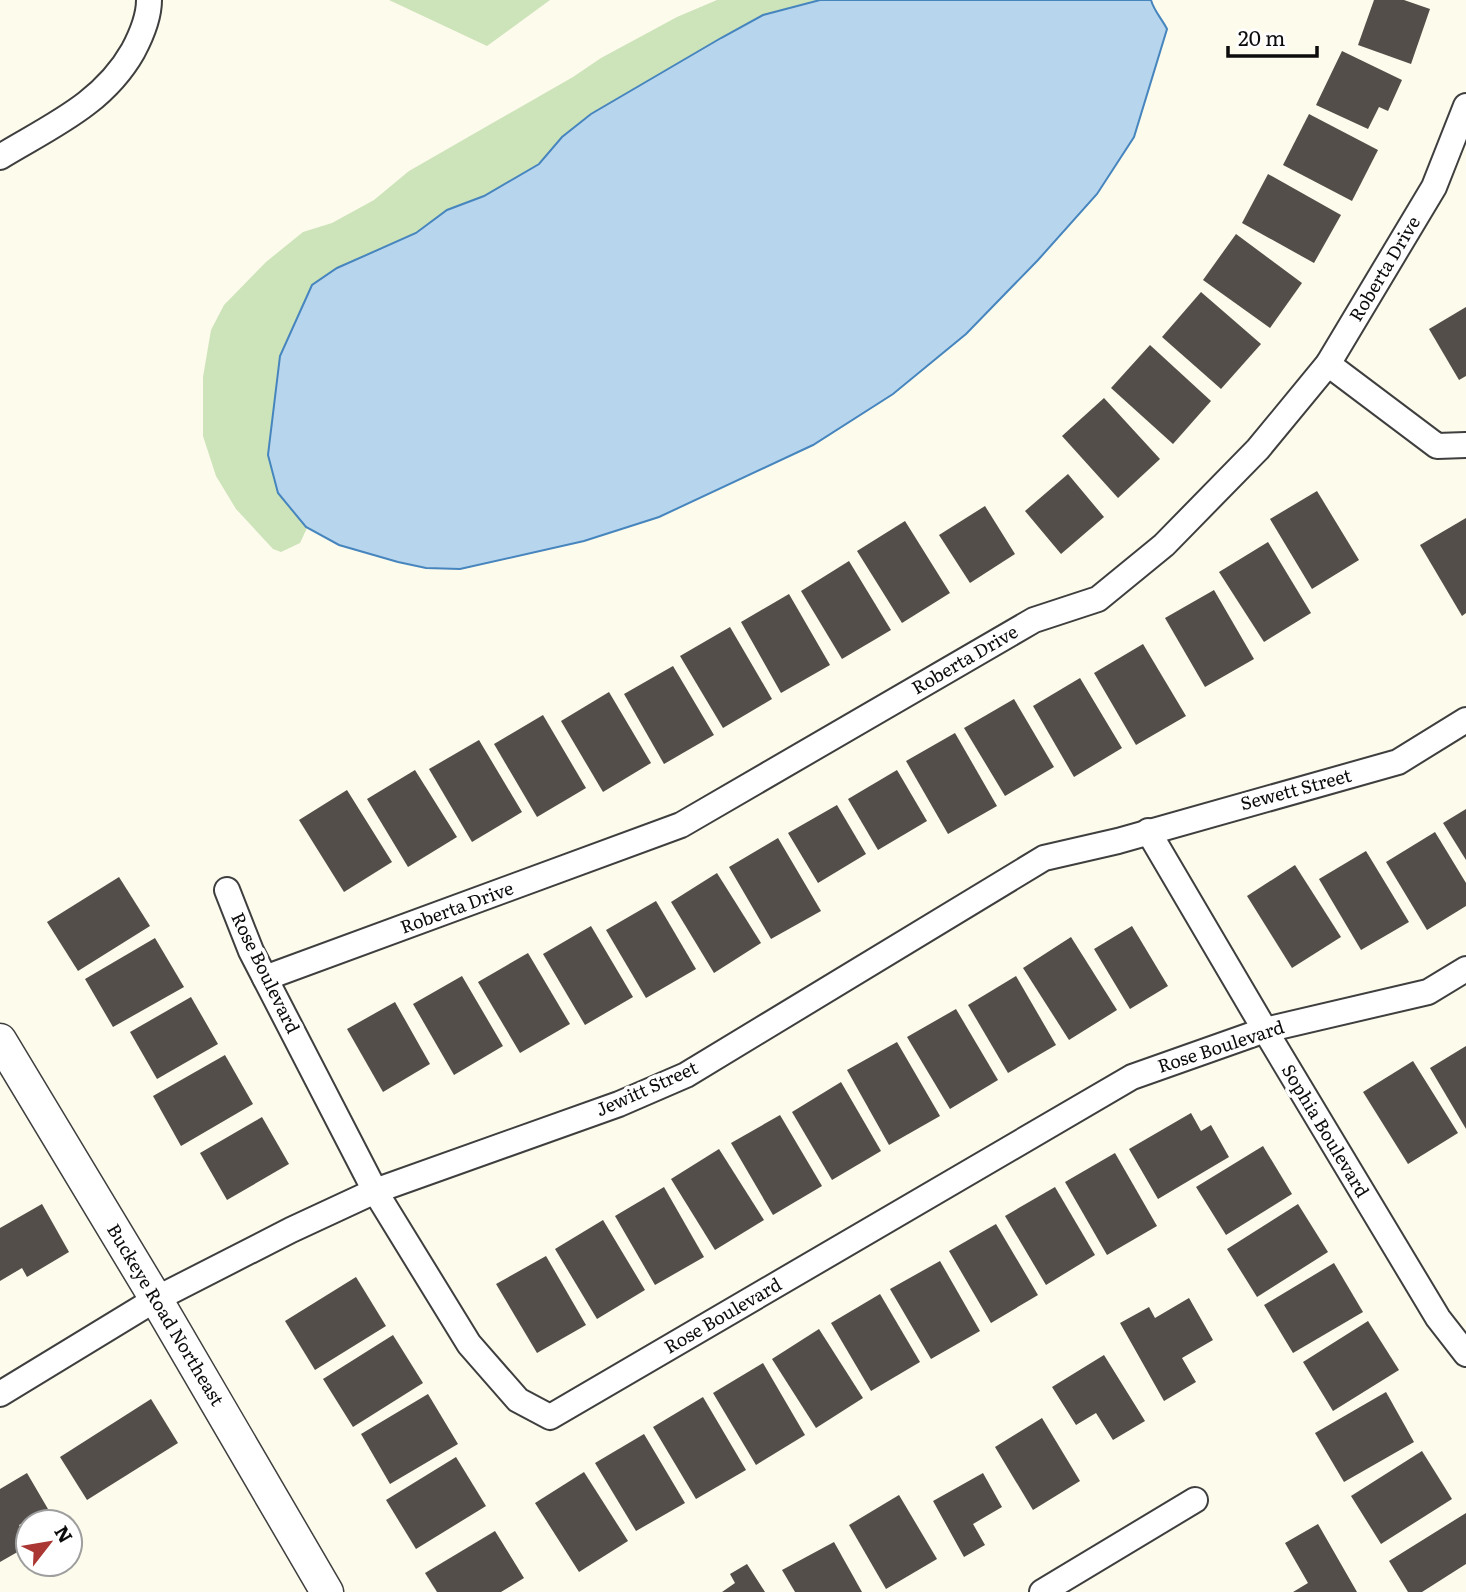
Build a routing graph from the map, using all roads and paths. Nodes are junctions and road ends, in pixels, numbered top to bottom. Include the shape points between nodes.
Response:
1 (149, 0) edge
2 (1466, 106) edge
3 (0, 157) edge
4 (1328, 364) junction
5 (1466, 444) edge
6 (1466, 720) edge
7 (1149, 831) junction
8 (1118, 841) joint
9 (227, 890) dead end
10 (1466, 969) edge
11 (265, 978) junction
12 (1265, 1030) junction
13 (0, 1040) edge
14 (375, 1191) junction
15 (156, 1298) junction
16 (1466, 1354) edge
17 (0, 1394) edge
18 (1195, 1500) dead end
19 (327, 1592) edge
20 (1042, 1592) edge

1 - 3 street via 141,37 110,84 90,103
2 - 4 street, Roberta Drive via 1434,187
4 - 5 street via 1437,446
4 - 11 street, Roberta Drive via 1258,449 1174,536 1098,599 1034,620 681,825
6 - 7 street, Sewett Street via 1398,762
7 - 8 street, Sewett Street
7 - 12 street, Sophia Boulevard
8 - 14 street, Jewitt Street via 1044,858 686,1075 620,1104
9 - 11 street, Rose Boulevard
10 - 12 street, Rose Boulevard via 1428,992
11 - 14 street, Rose Boulevard
12 - 14 street, Rose Boulevard via 1132,1077 550,1417 518,1401 469,1344
12 - 16 street, Sophia Boulevard via 1438,1318
13 - 15 street, Buckeye Road Northeast
14 - 15 street, Jewitt Street
15 - 17 street, Jewitt Street
15 - 19 street, Buckeye Road Northeast
18 - 20 street

